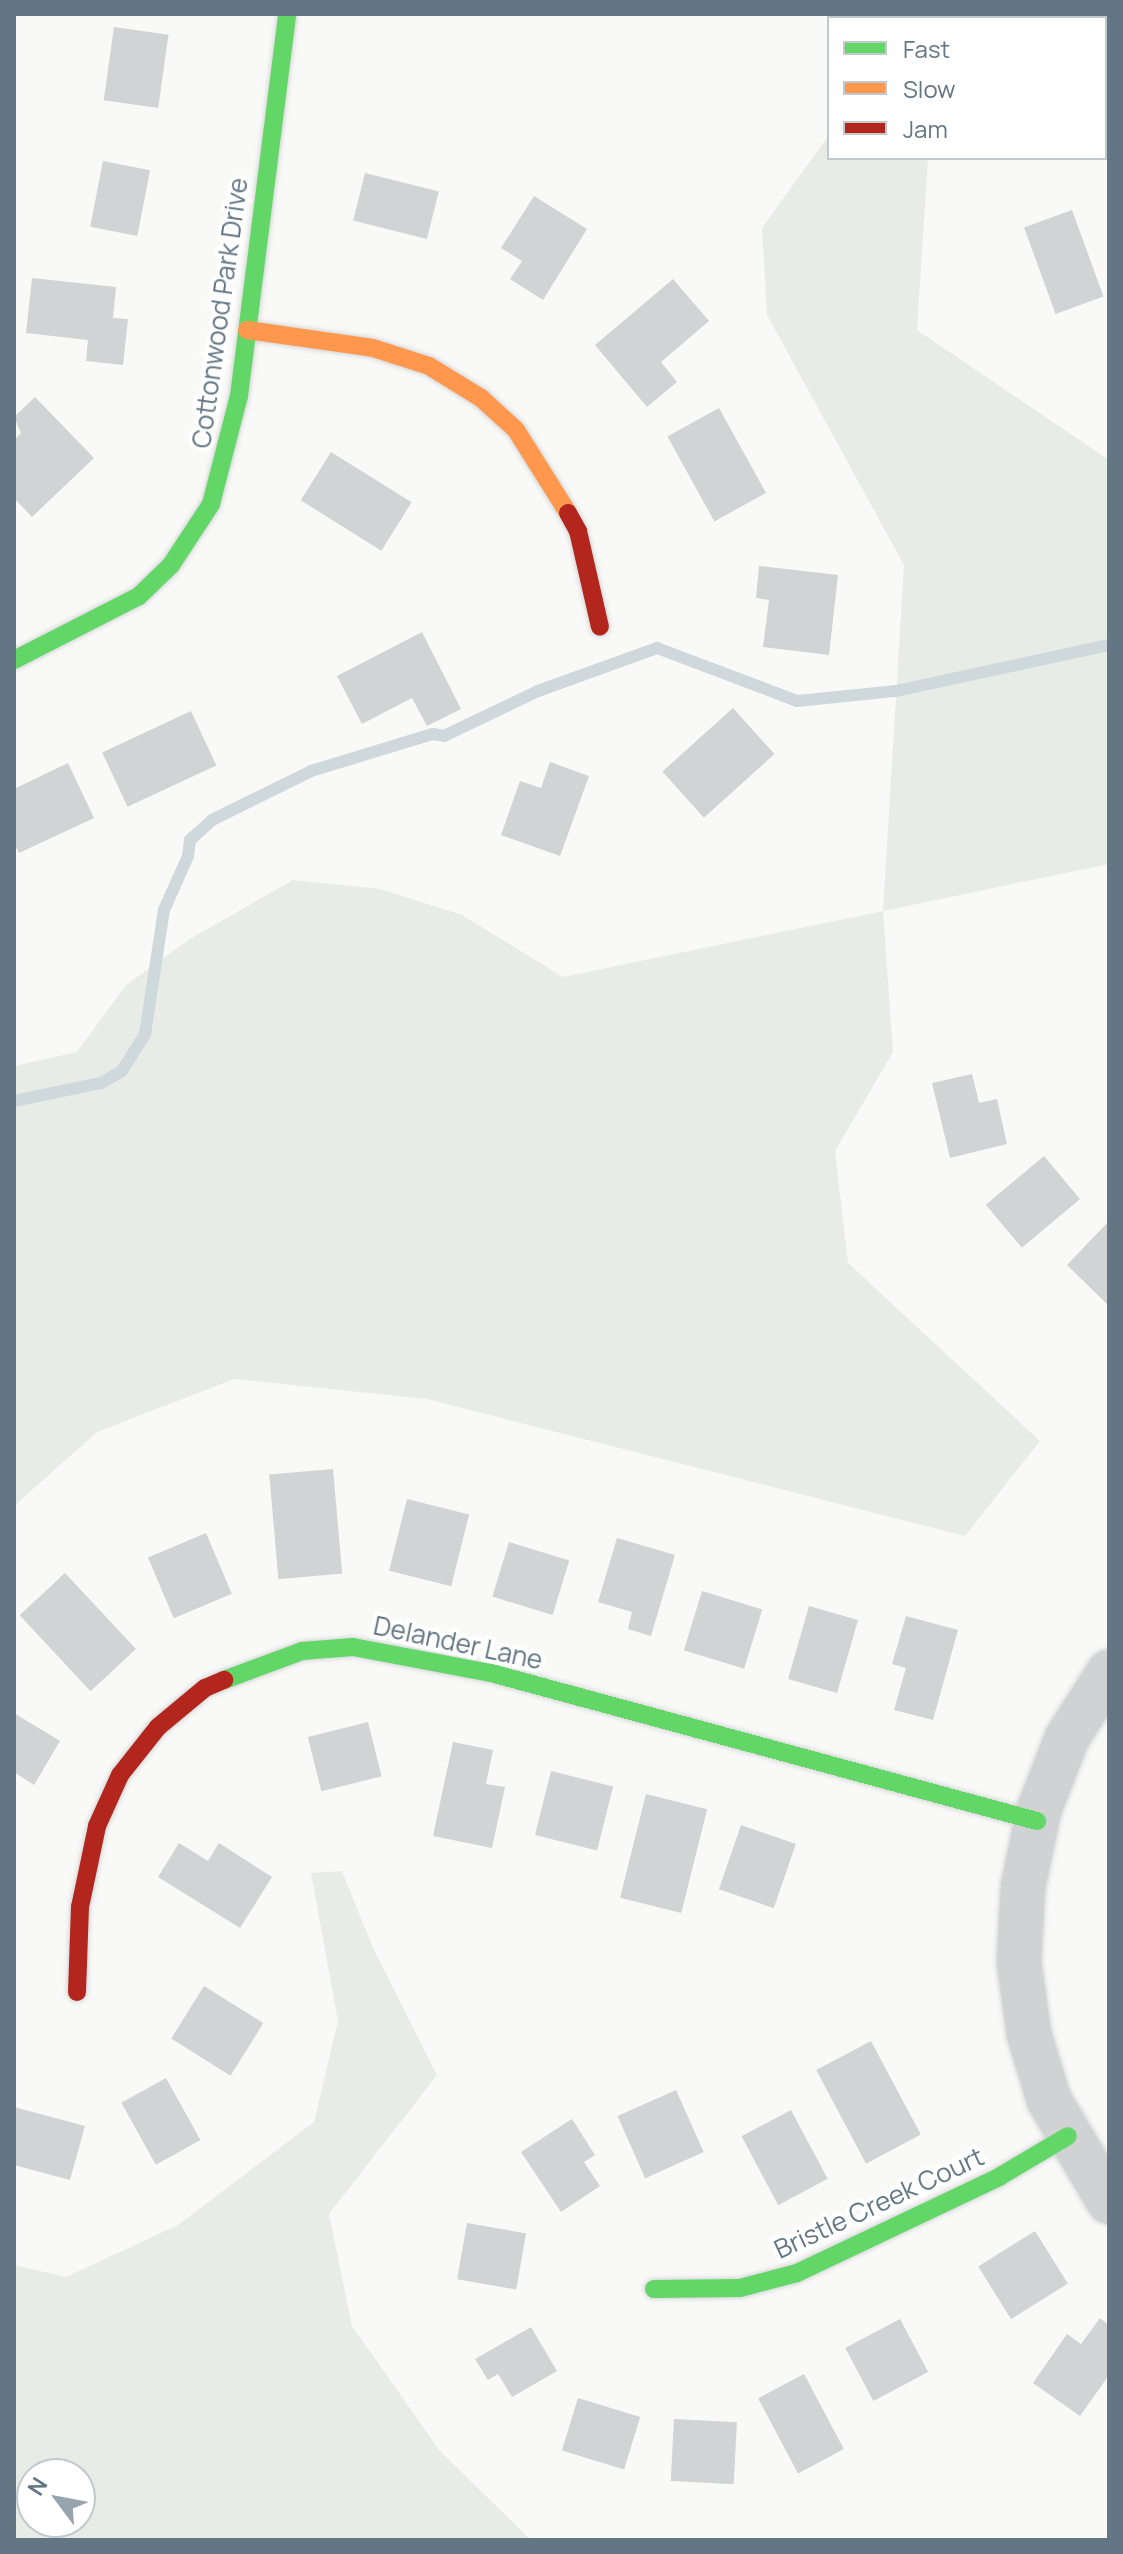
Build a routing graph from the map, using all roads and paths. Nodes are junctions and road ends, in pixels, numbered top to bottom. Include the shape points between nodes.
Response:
1 (287, 14) edge
2 (247, 330) junction
3 (600, 627) dead end
4 (14, 660) edge
5 (1109, 1672) edge
6 (1037, 1821) junction
7 (77, 1992) dead end
8 (1068, 2136) junction
9 (1109, 2202) edge
10 (654, 2289) dead end

1 - 2 street, Cottonwood Park Drive
2 - 3 street via 373,348 429,366 481,398 516,430 544,468 578,531
2 - 4 street, Cottonwood Park Drive via 223,472 200,525 171,565 139,596
5 - 6 street via 1067,1738
6 - 7 street, Delander Lane via 491,1673 353,1647 302,1651 205,1688 158,1727 120,1775 97,1826 80,1907
6 - 8 street via 1023,1887 1019,1962 1029,2034 1049,2100
8 - 9 street
8 - 10 street, Bristle Creek Court via 999,2177 797,2273 740,2288

